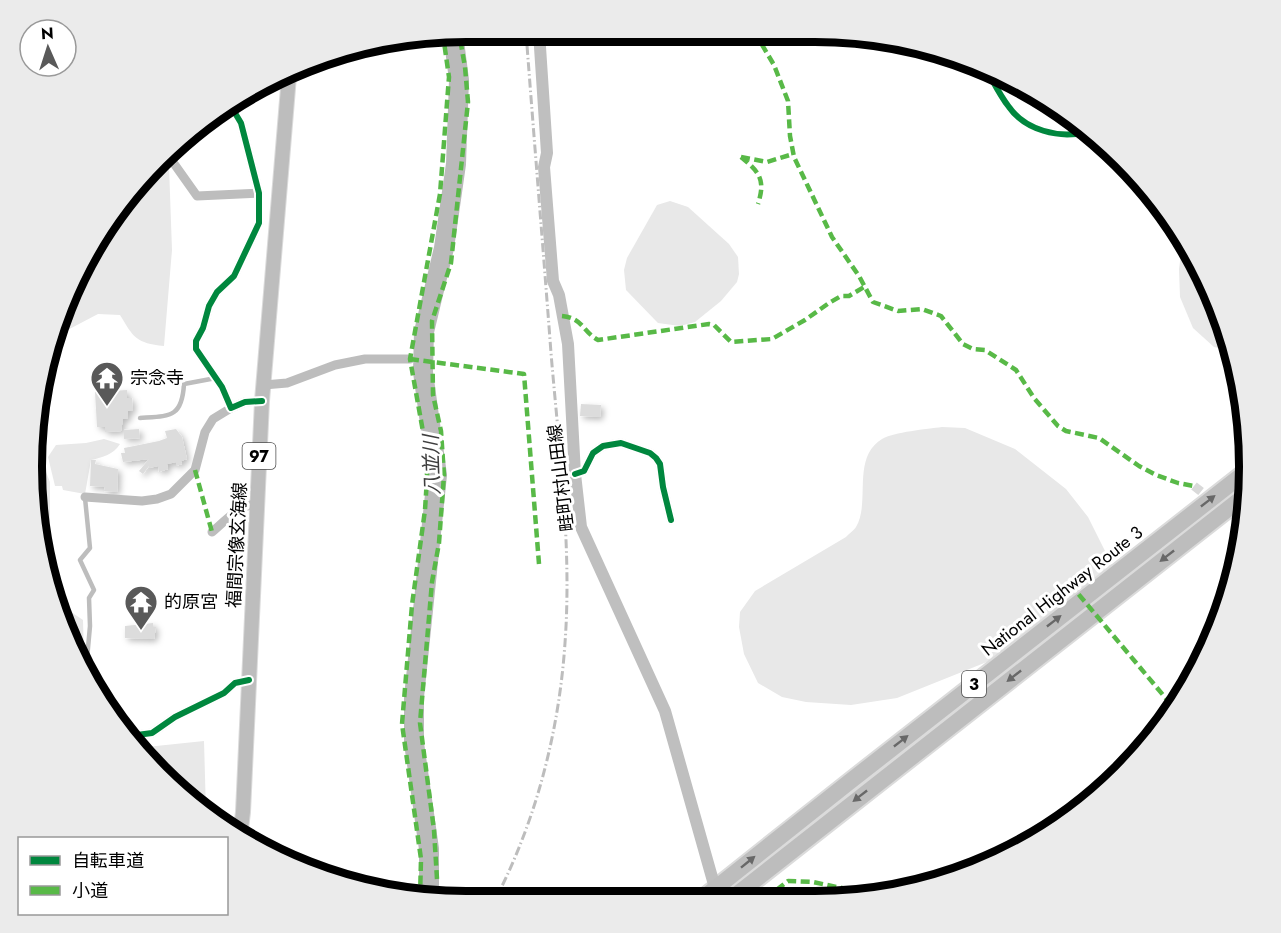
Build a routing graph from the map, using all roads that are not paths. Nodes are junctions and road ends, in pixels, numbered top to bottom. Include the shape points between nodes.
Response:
1 (540, 42) edge
2 (289, 81) edge
3 (994, 82) edge
4 (234, 112) edge
5 (1077, 133) edge
6 (175, 165) dead end
7 (259, 193) junction
8 (260, 208) junction
9 (278, 208) junction
10 (410, 359) dead end
11 (216, 378) junction
12 (264, 384) junction
13 (262, 401) junction
14 (231, 408) junction
15 (140, 418) dead end
16 (575, 474) junction
17 (1239, 478) edge
18 (85, 497) joint
19 (1237, 502) edge
20 (256, 504) junction
21 (671, 520) dead end
22 (212, 532) dead end
23 (87, 656) edge
24 (249, 680) junction
25 (138, 735) edge
26 (241, 826) edge
27 (710, 891) edge
28 (716, 891) edge
29 (741, 891) edge

1 - 16 main road, 畦町村山田線 via 552,281 559,295 568,344
2 - 9 main road, 福間宗像玄海線 / 97
3 - 5 street via 1010,108 1032,126 1059,135
4 - 7 street via 242,123
6 - 7 street via 197,196
7 - 8 street
8 - 9 street
8 - 11 street via 259,223 247,250 234,276 209,306 196,341 198,355
9 - 12 main road, 福間宗像玄海線 / 97
10 - 12 street via 365,358 287,383
11 - 14 street
11 - 15 lane via 184,384 183,401 172,414
12 - 13 main road, 福間宗像玄海線 / 97
13 - 14 street
13 - 20 main road, 福間宗像玄海線 / 97
14 - 18 street via 213,419 205,432 195,470 171,494 142,501
16 - 21 street via 584,471 593,453 603,446 621,443 650,453 660,464
16 - 27 main road, 畦町村山田線 via 581,527 665,711
28 -> 17 highway, National Highway Route 3 / 3
18 - 23 lane via 90,548 80,560 94,590 89,598
19 -> 29 highway, National Highway Route 3 / 3
20 - 22 street via 237,511
20 - 24 main road, 福間宗像玄海線 / 97
24 - 25 street via 235,683 153,733
24 - 26 main road, 福間宗像玄海線 / 97

